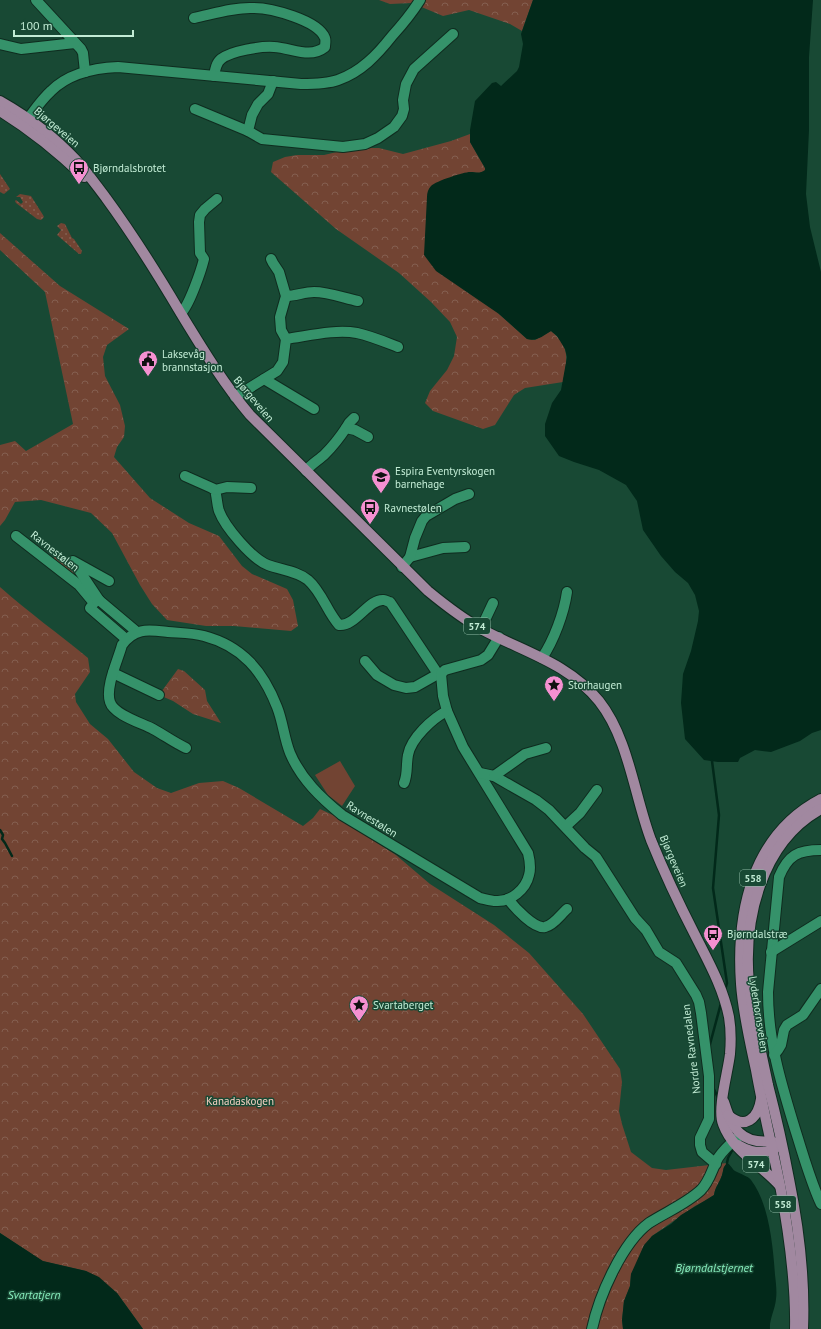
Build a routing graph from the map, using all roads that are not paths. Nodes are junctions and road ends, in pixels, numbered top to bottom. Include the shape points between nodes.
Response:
1 (36, 0) edge
2 (420, 0) edge
3 (194, 18) dead end
4 (453, 34) dead end
5 (75, 43) junction
6 (0, 44) edge
7 (85, 72) junction
8 (214, 76) junction
9 (273, 81) junction
10 (0, 101) edge
11 (195, 109) dead end
12 (0, 111) edge
13 (26, 122) junction
14 (248, 131) junction
15 (217, 199) dead end
16 (272, 260) dead end
17 (286, 296) junction
18 (358, 300) dead end
19 (181, 313) junction
20 (286, 340) junction
21 (398, 347) dead end
22 (264, 379) junction
23 (235, 397) junction
24 (314, 409) dead end
25 (354, 418) dead end
26 (346, 428) junction
27 (368, 438) dead end
28 (306, 471) junction
29 (185, 476) dead end
30 (251, 488) dead end
31 (215, 490) junction
32 (469, 494) dead end
33 (16, 536) dead end
34 (465, 547) dead end
35 (410, 558) junction
36 (402, 567) junction
37 (109, 581) dead end
38 (567, 592) dead end
39 (97, 601) junction
40 (493, 603) dead end
41 (483, 630) junction
42 (132, 635) junction
43 (499, 637) junction
44 (542, 658) junction
45 (365, 661) dead end
46 (113, 674) junction
47 (439, 674) junction
48 (159, 695) dead end
49 (447, 710) junction
50 (186, 748) dead end
51 (546, 748) dead end
52 (480, 773) junction
53 (494, 776) junction
54 (404, 783) dead end
55 (597, 790) dead end
56 (821, 799) edge
57 (821, 809) edge
58 (566, 826) junction
59 (821, 850) edge
60 (508, 899) junction
61 (567, 909) dead end
62 (821, 921) edge
63 (771, 952) junction
64 (821, 989) edge
65 (774, 1055) junction
66 (761, 1097) junction
67 (723, 1100) junction
68 (728, 1115) junction
69 (741, 1134) junction
70 (733, 1142) junction
71 (782, 1144) junction
72 (771, 1146) junction
73 (716, 1164) junction
74 (780, 1186) junction
75 (821, 1204) edge
76 (592, 1329) edge
77 (795, 1329) edge
78 (803, 1329) edge

1 - 5 street
2 - 9 street via 374,58 349,75 337,81 321,83
3 - 8 street via 252,8 271,10 314,26 326,40 325,47 319,52 274,47 249,49 228,55 216,66
4 - 14 street via 414,69 406,84 402,116 394,127 378,138 365,144 343,147 262,139
5 - 6 street via 20,49
5 - 7 street via 83,53
7 - 8 street via 118,67
7 - 13 street via 50,91
8 - 9 street
9 - 14 street via 268,94 252,115
10 - 13 main road, Bjørgeveien / 574
11 - 14 street
12 - 13 main road, Bjørgeveien / 574
13 - 19 main road, Bjørgeveien / 574 via 42,128 85,170 132,236
15 - 19 street via 200,215 200,253 204,259 190,299
16 - 17 street via 279,272
17 - 18 street via 317,292
17 - 20 street via 280,317 281,330
19 - 23 main road, Bjørgeveien / 574
20 - 21 street via 321,333 355,333
20 - 22 street via 283,362
22 - 23 street
22 - 24 street
23 - 28 main road, Bjørgeveien / 574
25 - 26 street
26 - 27 street
26 - 28 street via 338,440
28 - 36 main road, Bjørgeveien / 574
29 - 31 street
30 - 31 street via 227,487
31 - 47 street via 223,519 257,559 308,580 339,626 349,623 377,601 390,602
32 - 35 street via 426,516 415,538
33 - 39 street, Ravnestølen
34 - 35 street via 435,549
35 - 36 street
36 - 41 main road, Bjørgeveien / 574 via 442,603
37 - 39 street, Ravnestølen via 73,561
38 - 44 street via 562,616
39 - 42 street, Ravnestølen via 90,608
40 - 41 street
41 - 43 main road, Bjørgeveien / 574
42 - 46 street via 122,645
42 - 60 street, Ravnestølen via 142,630 203,636 225,643 237,651 248,659 266,683 277,707 290,753 309,784 322,799 342,815 480,898 497,902
43 - 44 main road, Bjørgeveien / 574
43 - 47 street via 488,655 481,660
44 - 67 main road, Bjørgeveien / 574 via 572,675 589,690 606,711 618,735 651,839 669,883 723,994 731,1040
45 - 47 street via 377,675 406,688 415,687
46 - 48 street
46 - 50 street via 109,692 110,703 114,708
47 - 49 street
49 - 52 street via 463,747
49 - 54 street via 430,722 414,741 408,754 407,776
51 - 53 street via 526,754
52 - 53 street, Nordre Ravnedalen
52 - 60 street via 528,853 529,875 517,894
53 - 58 street, Nordre Ravnedalen via 536,800
55 - 58 street via 580,813
56 - 66 main road, Lyderhornsveien / 558 via 795,816 775,838 759,863 746,900 741,934 741,984
57 - 71 main road, Lyderhornsveien / 558 via 793,831 774,856 760,886 751,924 749,968 752,1004
58 - 73 street, Nordre Ravnedalen via 584,848 596,857 659,952 676,963 696,995 701,1013 709,1076 709,1119 700,1138 700,1145 702,1152
59 - 63 street via 797,853 789,858 783,867 779,877
60 - 61 street via 516,910 540,927 552,924
62 - 63 street
63 - 65 street via 768,1010
64 - 65 street via 803,1015 787,1025 781,1045
65 - 75 street via 808,1172
66 - 68 main road via 758,1111 751,1120 736,1121
66 - 72 main road, Lyderhornsveien / 558
67 - 68 main road, Bjørgeveien / 574
67 - 70 main road, Bjørgeveien / 574 via 722,1122
68 - 69 main road, Bjørgeveien / 574
69 - 70 street
69 - 72 main road, 574
70 - 72 main road, 574 via 752,1151 766,1152
70 - 73 street via 724,1150
70 - 74 main road, Bjørgeveien / 574
71 - 72 main road, 574
71 - 78 main road, Lyderhornsveien / 558 via 798,1231
72 - 74 main road, Lyderhornsveien / 558
73 - 76 street via 701,1190 649,1224 632,1239 606,1288
74 - 77 main road, Lyderhornsveien / 558 via 794,1281

